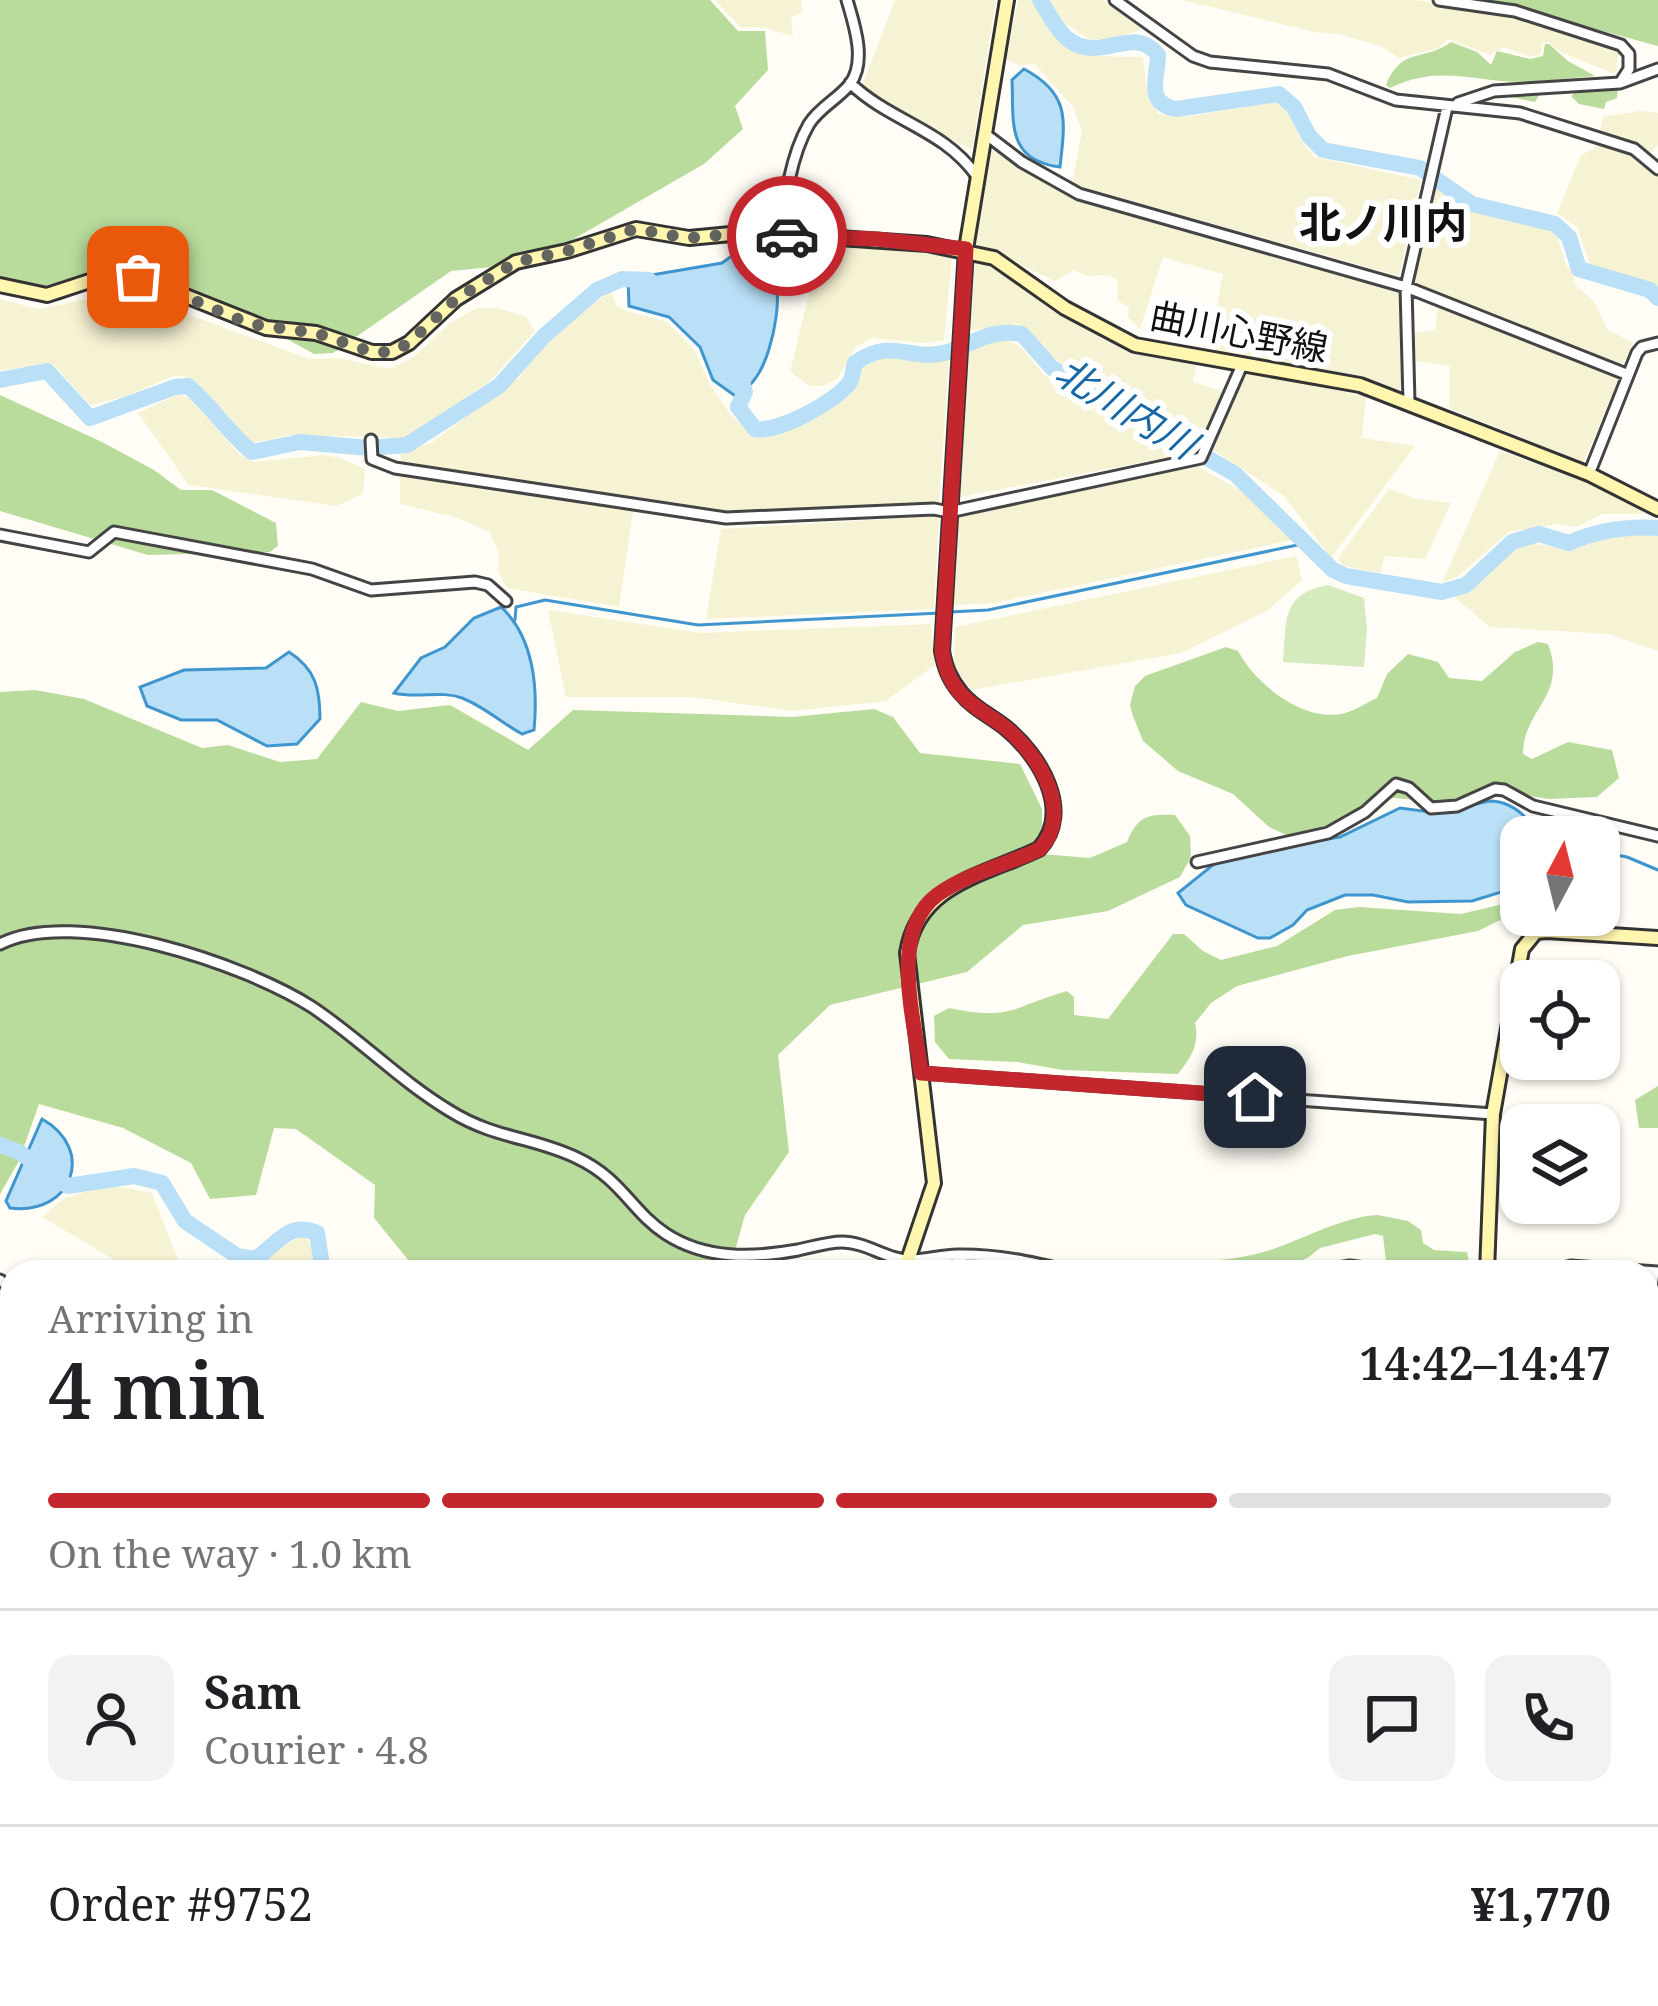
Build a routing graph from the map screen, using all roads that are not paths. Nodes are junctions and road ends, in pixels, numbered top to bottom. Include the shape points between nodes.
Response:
1 (847, 0) edge
2 (1006, 0) edge
3 (1114, 0) edge
4 (1439, 0) edge
5 (1658, 68) edge
6 (1620, 82) junction
7 (850, 83) junction
8 (1447, 107) junction
9 (984, 133) junction
10 (1658, 169) edge
11 (976, 175) junction
12 (782, 236) junction
13 (966, 249) junction
14 (0, 285) edge
15 (1406, 287) junction
16 (1658, 343) edge
17 (1242, 365) junction
18 (1626, 374) junction
19 (1409, 402) junction
20 (371, 440) dead end
21 (1588, 474) junction
22 (1658, 509) edge
23 (949, 512) junction
24 (0, 535) edge
25 (506, 601) dead end
26 (1658, 836) edge
27 (1197, 862) dead end
28 (1658, 938) edge
29 (0, 944) edge
30 (921, 1073) junction
31 (1493, 1114) junction
32 (955, 1255) junction
33 (890, 1260) edge
34 (909, 1260) edge
35 (933, 1260) edge
36 (959, 1260) edge
37 (1021, 1260) edge
38 (1487, 1260) edge

1 - 7 street via 856,32
2 - 9 street
3 - 8 street via 1210,62 1328,74 1396,100
4 - 6 street via 1515,11 1621,45 1629,69
5 - 6 street
6 - 8 street via 1494,91
7 - 11 street via 875,106 950,145
7 - 12 street via 806,130
8 - 10 street via 1477,106 1580,130 1634,149
8 - 15 street
9 - 11 street
9 - 15 street via 1079,194
11 - 13 street
12 - 13 street, 曲川心野線
12 - 14 street, 曲川心野線 via 688,238 635,229 516,262 392,352 250,324 138,277 114,274 47,295
13 - 17 street, 曲川心野線 via 994,258 1135,345
13 - 23 street
15 - 18 street
15 - 19 street
16 - 18 street via 1642,347
17 - 19 street, 曲川心野線
17 - 23 street via 1201,458
18 - 21 street
19 - 21 street, 曲川心野線
20 - 23 street via 372,459 395,468 726,518
21 - 22 street, 曲川心野線
23 - 30 street via 946,670 964,698 1028,750 1049,788 1055,823 1040,849 937,895 916,919 907,953
24 - 25 street via 89,552 114,532 312,569 370,590 475,582
26 - 27 street via 1533,806 1504,790 1431,808 1396,784 1328,833
28 - 31 street via 1547,931 1527,939
29 - 33 street via 38,932 106,935 261,979 451,1112 593,1166 669,1236 733,1258 838,1241
30 - 31 street
30 - 34 street via 934,1183
31 - 38 street
32 - 35 street
32 - 36 street
32 - 37 street

